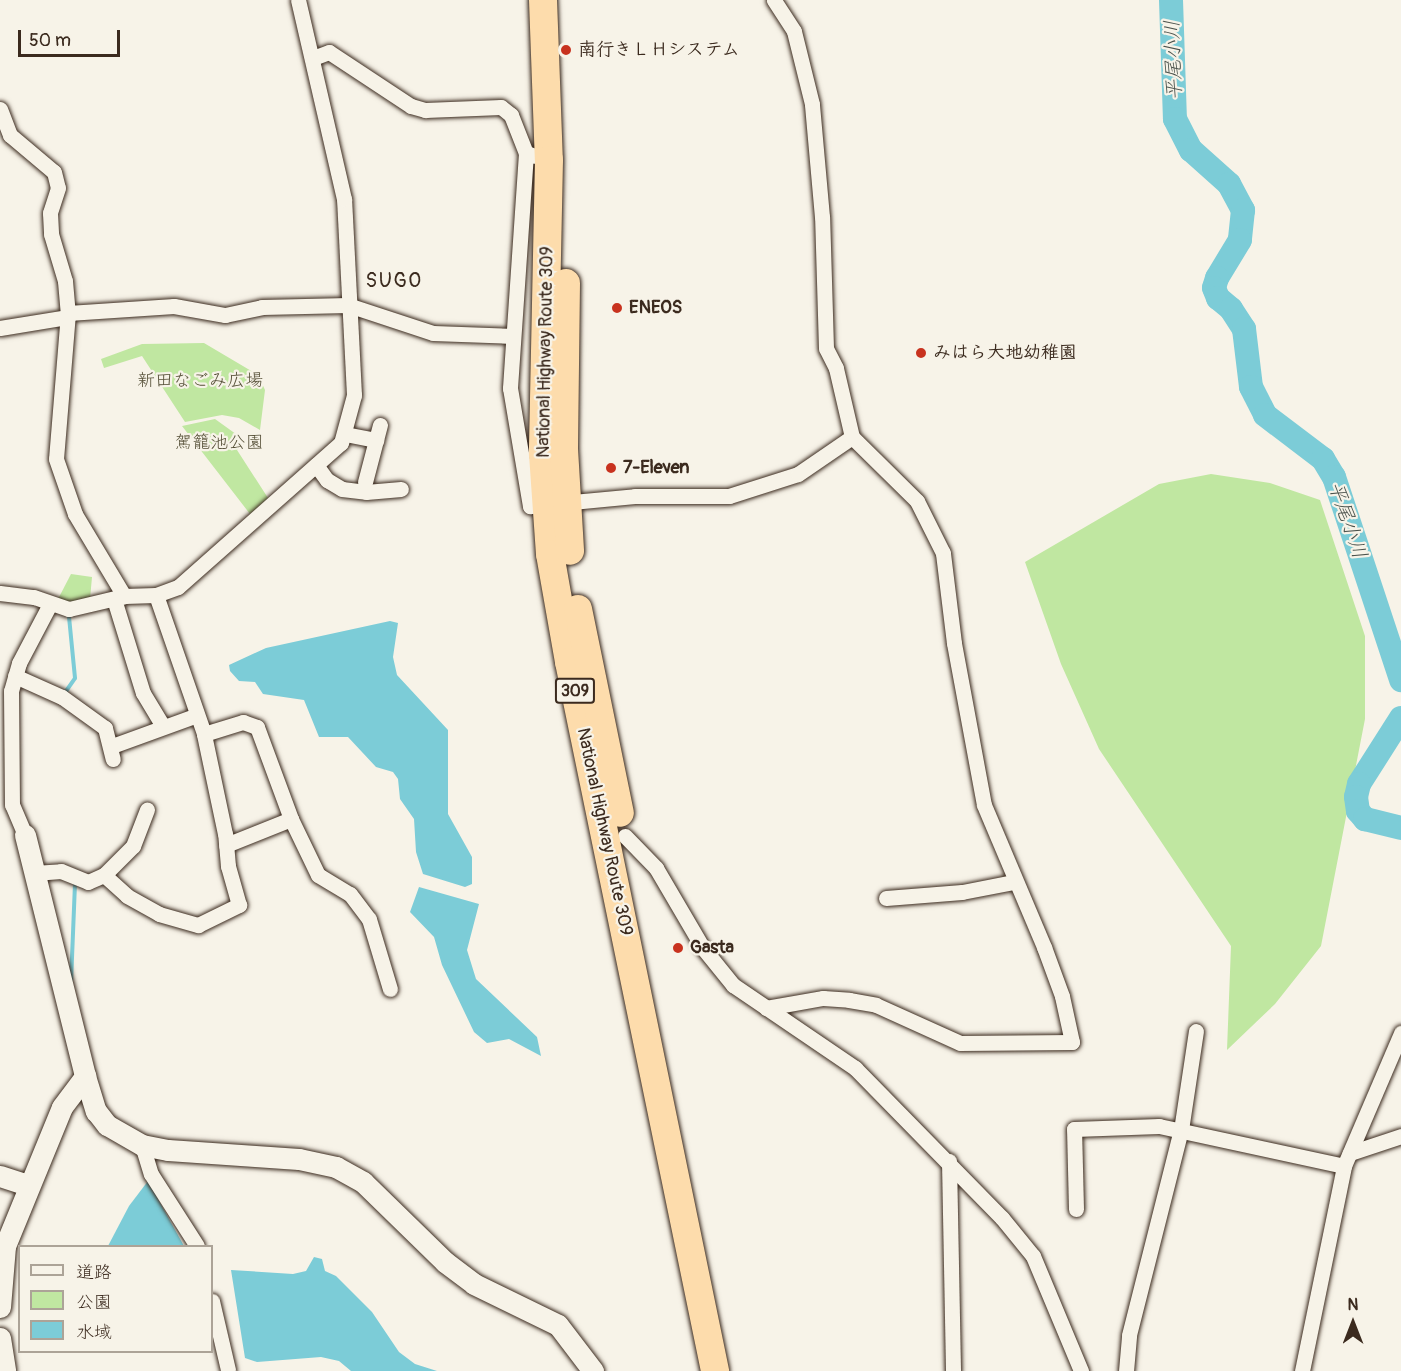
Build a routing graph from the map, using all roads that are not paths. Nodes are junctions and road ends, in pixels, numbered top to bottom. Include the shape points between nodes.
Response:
1 (298, 0) edge
2 (543, 0) edge
3 (563, 0) edge
4 (774, 0) edge
5 (313, 58) junction
6 (0, 109) edge
7 (537, 156) junction
8 (348, 305) junction
9 (68, 315) junction
10 (0, 328) edge
11 (513, 336) junction
12 (380, 425) dead end
13 (345, 434) junction
14 (852, 437) junction
15 (376, 440) junction
16 (316, 465) junction
17 (365, 482) dead end
18 (401, 489) dead end
19 (556, 506) junction
20 (0, 593) edge
21 (156, 595) junction
22 (119, 598) junction
23 (50, 604) junction
24 (15, 676) junction
25 (197, 715) junction
26 (162, 725) junction
27 (204, 734) junction
28 (147, 810) dead end
29 (291, 819) junction
30 (25, 834) joint
31 (625, 836) junction
32 (226, 845) junction
33 (34, 873) junction
34 (104, 875) junction
35 (1014, 882) junction
36 (886, 898) dead end
37 (390, 989) dead end
38 (765, 1008) junction
39 (1196, 1031) dead end
40 (1401, 1033) edge
41 (85, 1076) junction
42 (1181, 1130) junction
43 (1401, 1136) edge
44 (142, 1145) junction
45 (1347, 1159) junction
46 (949, 1161) junction
47 (0, 1176) edge
48 (28, 1185) junction
49 (1076, 1209) dead end
50 (195, 1245) edge
51 (213, 1305) edge
52 (0, 1307) edge
53 (0, 1338) edge
54 (228, 1370) edge
55 (5, 1371) edge
56 (593, 1371) edge
57 (715, 1371) edge
58 (734, 1371) edge
59 (953, 1371) edge
60 (1081, 1371) edge
61 (1126, 1371) edge
62 (1302, 1371) edge

1 - 5 street
2 - 7 highway, National Highway Route 309 / 309
3 - 19 highway, National Highway Route 309 / 309 via 567,98
4 - 14 street via 794,31 812,104 822,217 826,348 836,368
5 - 7 street via 329,52 411,106 425,110 501,107 511,115
5 - 8 street via 344,199
6 - 9 street via 10,135 54,172 58,188 50,213 51,234 65,280
7 - 11 street
7 - 19 highway, National Highway Route 309 / 309 via 543,454
8 - 9 street via 262,307 225,315 174,306
8 - 11 street via 433,333
8 - 13 street via 354,395
9 - 10 street
9 - 22 street via 56,459 75,514
11 - 19 street via 510,388 530,506
12 - 15 street
13 - 15 street
13 - 16 street via 341,443
14 - 19 street via 798,474 729,496 634,496
14 - 35 street via 917,501 943,553 954,643 984,805
15 - 17 street
16 - 18 street via 327,480 342,489
16 - 21 street via 177,587
19 - 31 highway, National Highway Route 309 / 309
19 - 57 highway, National Highway Route 309 / 309 via 569,662
20 - 23 street via 34,597
21 - 22 street
21 - 25 street
22 - 23 street via 69,609
22 - 26 street via 143,693
23 - 24 street
24 - 26 street via 62,697 97,721 105,728 112,753
24 - 30 street via 10,711 12,805
25 - 26 street
25 - 27 street
27 - 29 street via 243,722 257,727
27 - 32 street
28 - 34 street via 133,846
29 - 32 street
29 - 37 street via 318,875 350,894 369,919
30 - 33 street
31 - 38 street via 656,868 703,948 725,976
31 - 58 highway, National Highway Route 309 / 309
32 - 34 street via 239,905 198,925 159,914 127,896
33 - 34 street via 61,871 88,882
33 - 41 street
35 - 36 street via 962,892
35 - 38 street via 1052,967 1072,1042 960,1043 876,1005 849,1000 823,998
38 - 46 street via 855,1068
39 - 42 street
40 - 45 street
41 - 44 street via 102,1118
41 - 48 street via 62,1107
42 - 45 street
42 - 49 street via 1158,1126 1074,1129
42 - 61 street via 1129,1335
43 - 45 street
44 - 50 street via 151,1174
44 - 56 street via 299,1159 336,1167 363,1182 445,1262 474,1284 558,1325
45 - 62 street
46 - 59 street
46 - 60 street via 1033,1257
47 - 48 street
48 - 52 street via 5,1246
51 - 54 street
53 - 55 street

